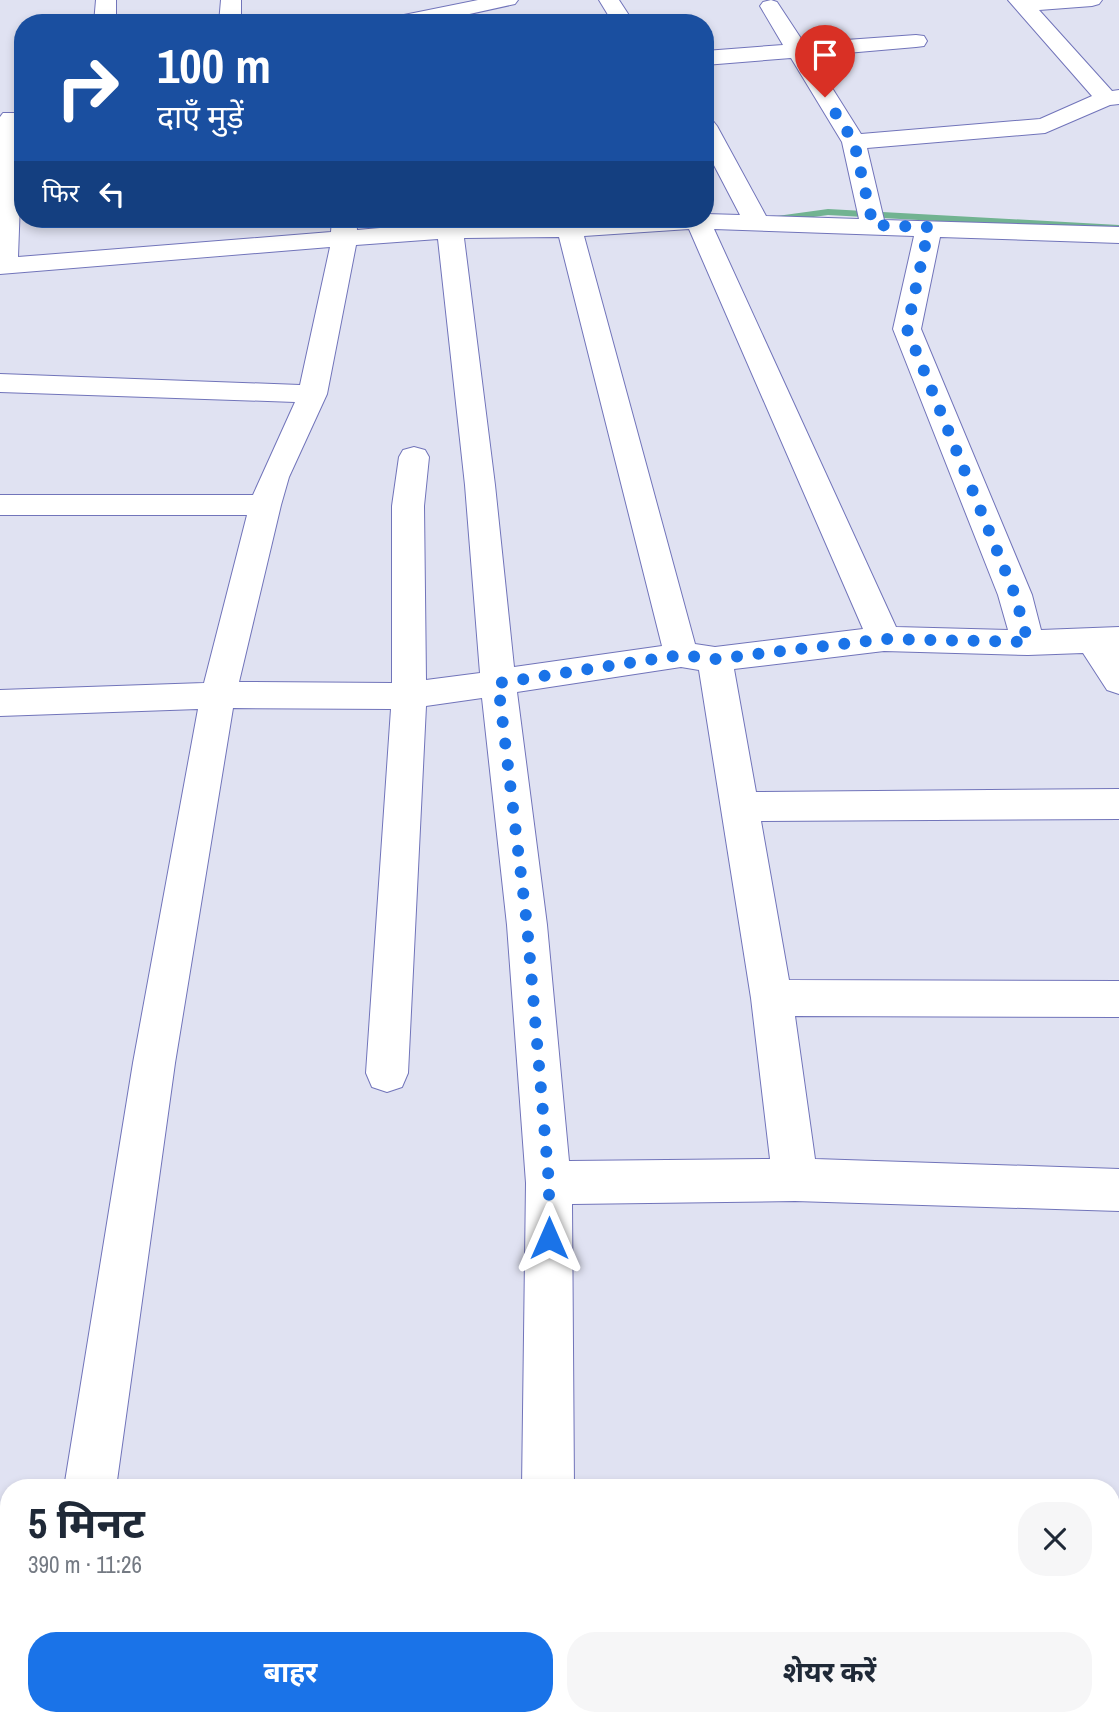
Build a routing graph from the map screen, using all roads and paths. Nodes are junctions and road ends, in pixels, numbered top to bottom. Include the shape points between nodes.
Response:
1 (508, 0) edge
2 (1093, 0) edge
3 (1021, 2) edge
4 (770, 6) dead end
5 (413, 14) edge
6 (916, 41) dead end
7 (796, 51) junction
8 (714, 57) edge
9 (1113, 98) edge
10 (11, 118) edge
11 (854, 142) junction
12 (714, 143) edge
13 (714, 221) edge
14 (757, 222) junction
15 (873, 225) junction
16 (929, 227) junction
17 (332, 228) edge
18 (344, 228) edge
19 (450, 228) edge
20 (570, 228) edge
21 (701, 228) edge
22 (1119, 235) edge
23 (2, 256) edge
24 (0, 383) edge
25 (313, 394) junction
26 (414, 457) dead end
27 (0, 505) edge
28 (265, 505) junction
29 (884, 639) junction
30 (1106, 640) edge
31 (1028, 642) junction
32 (698, 657) junction
33 (1119, 681) edge
34 (498, 683) junction
35 (218, 695) junction
36 (409, 696) junction
37 (0, 703) edge
38 (1119, 804) edge
39 (740, 807) junction
40 (772, 998) junction
41 (1119, 999) edge
42 (387, 1073) dead end
43 (794, 1180) junction
44 (549, 1183) junction
45 (1119, 1190) edge
46 (91, 1479) edge
47 (548, 1479) edge

1 - 5 street
2 - 3 street
3 - 9 street
4 - 7 street
6 - 7 street
7 - 8 street
7 - 11 street
9 - 11 street via 1045,126
10 - 23 street
11 - 15 street
12 - 14 street
13 - 14 street
14 - 15 street
15 - 16 street
16 - 22 street
16 - 31 street via 907,329 1015,595
17 - 23 street
18 - 25 street
19 - 34 street
20 - 32 street
21 - 29 street
24 - 25 street
25 - 28 street
26 - 36 street via 408,506
27 - 28 street
28 - 35 street
29 - 31 street
29 - 32 street
30 - 31 street
30 - 33 street
32 - 34 street
32 - 39 street
34 - 36 street
34 - 44 street via 527,925
35 - 36 street
35 - 37 street
35 - 46 street via 154,1063
36 - 42 street
38 - 39 street
39 - 40 street
40 - 41 street
40 - 43 street
43 - 44 street
43 - 45 street
44 - 47 street

